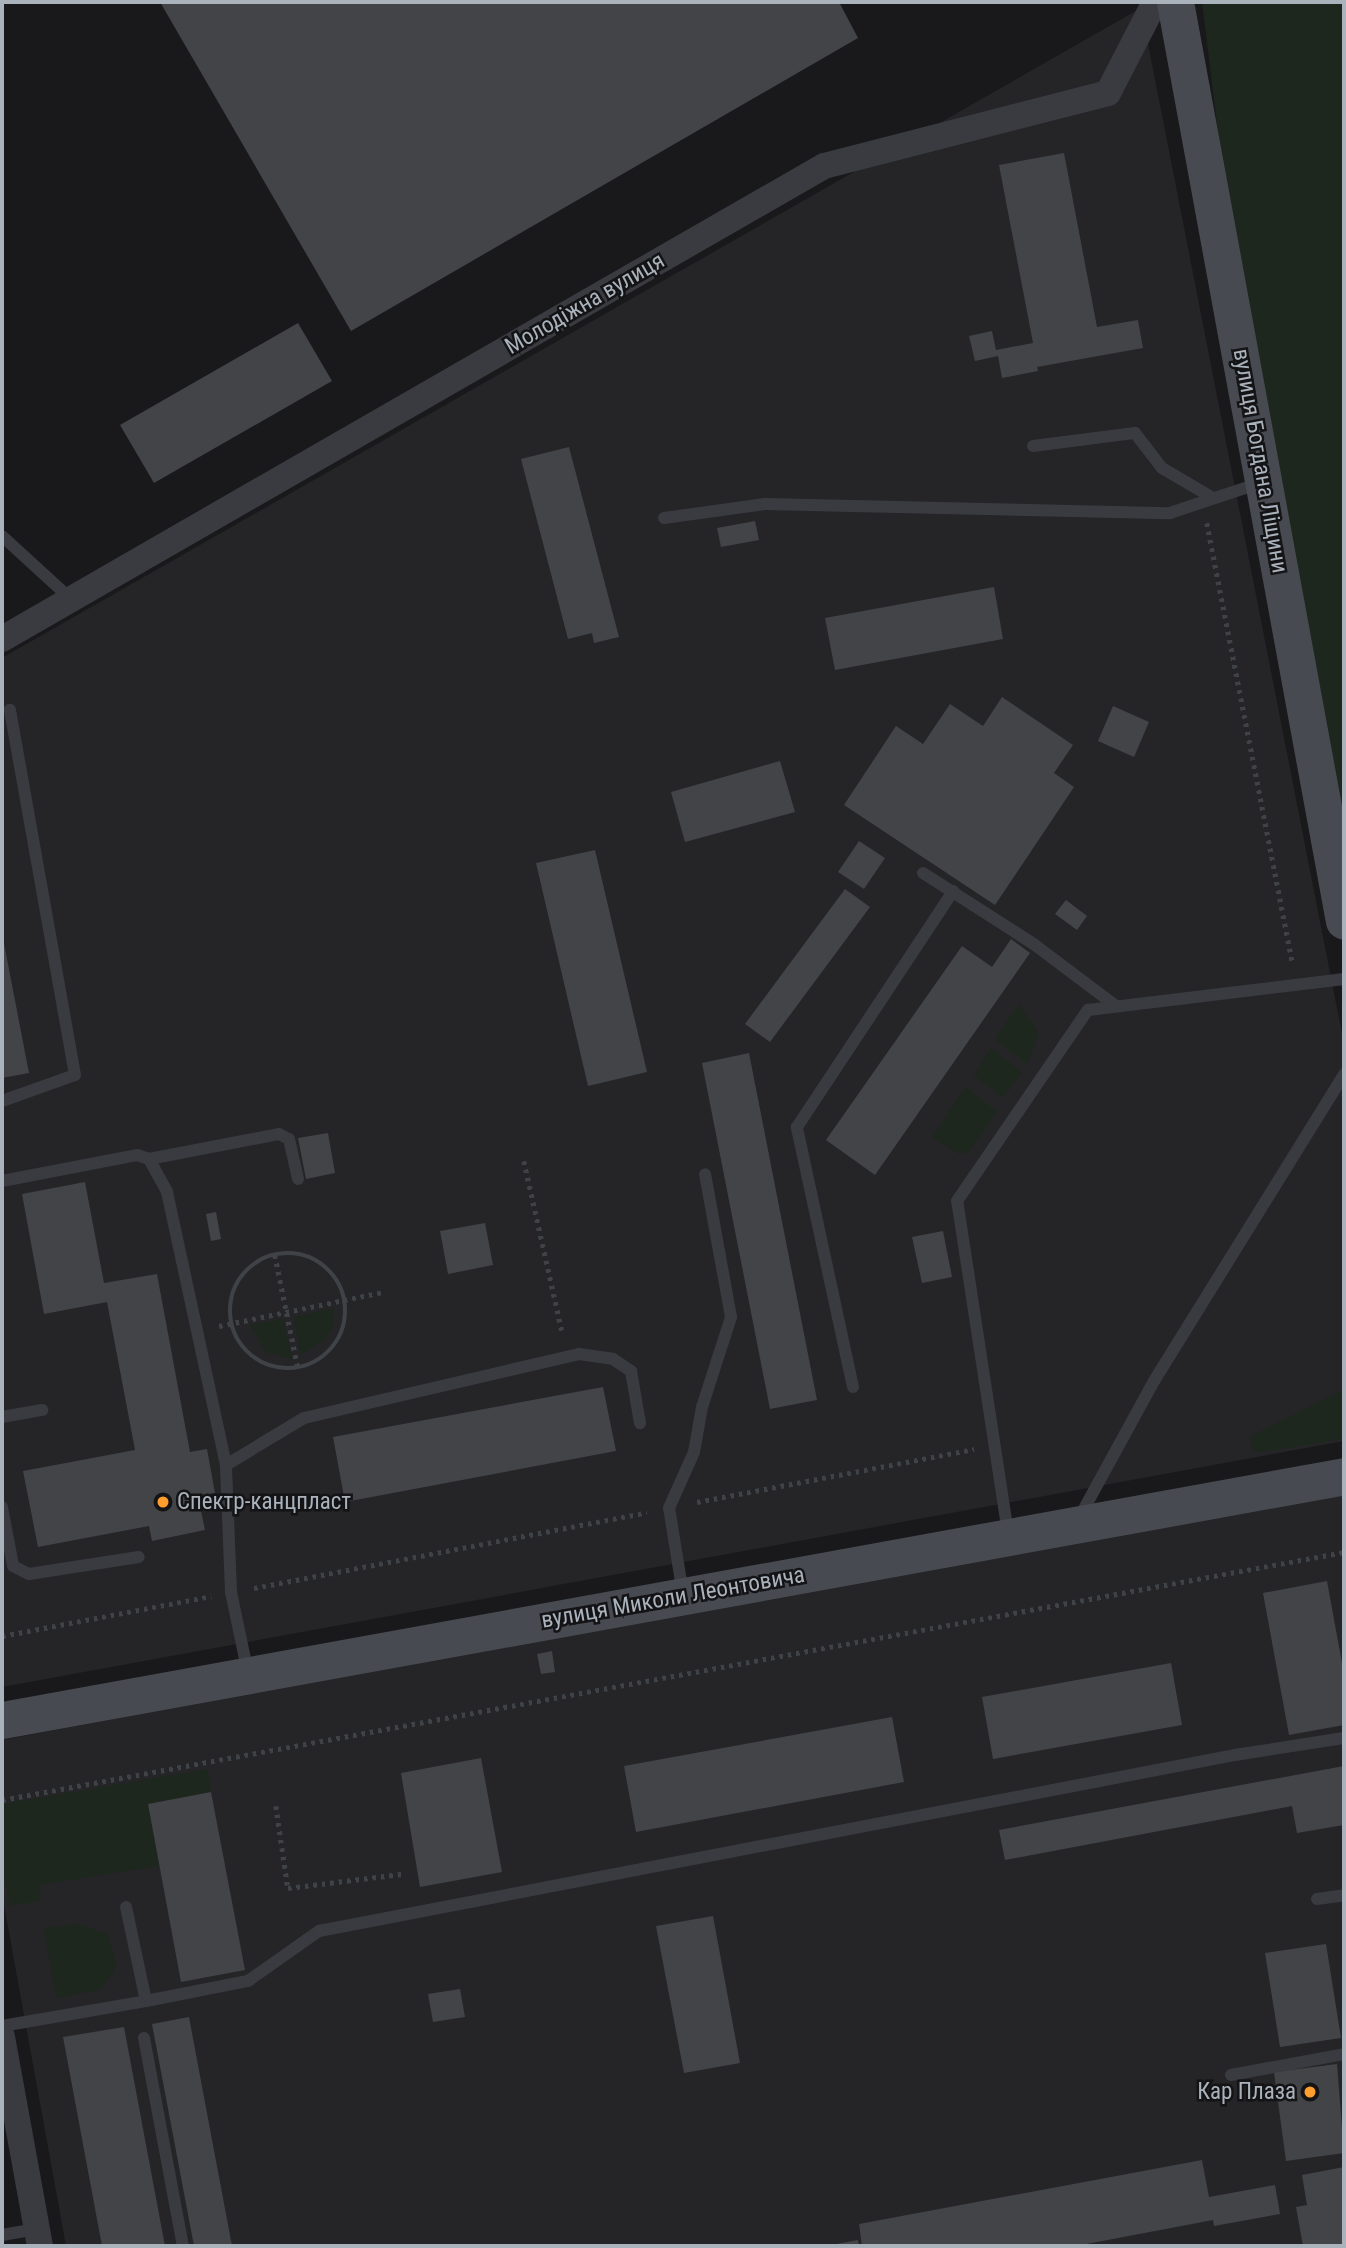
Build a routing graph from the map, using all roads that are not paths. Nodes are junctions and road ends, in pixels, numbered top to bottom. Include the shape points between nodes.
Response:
1 (1155, 2) edge
2 (1175, 2) edge
3 (1033, 446) dead end
4 (1263, 481) junction
5 (1208, 500) junction
6 (664, 518) dead end
7 (2, 536) edge
8 (72, 600) junction
9 (2, 639) edge
10 (10, 710) dead end
11 (923, 873) dead end
12 (953, 891) junction
13 (1344, 921) edge
14 (1344, 979) edge
15 (1116, 1006) junction
16 (1344, 1074) edge
17 (2, 1101) edge
18 (149, 1159) junction
19 (705, 1174) dead end
20 (298, 1179) dead end
21 (2, 1181) edge
22 (853, 1387) dead end
23 (42, 1410) dead end
24 (2, 1417) edge
25 (640, 1423) dead end
26 (226, 1465) junction
27 (1344, 1476) edge
28 (2, 1507) edge
29 (1076, 1525) junction
30 (1008, 1537) junction
31 (139, 1557) dead end
32 (684, 1596) junction
33 (248, 1675) junction
34 (2, 1720) edge
35 (1344, 1738) edge
36 (1344, 1895) edge
37 (1317, 1899) dead end
38 (126, 1908) dead end
39 (146, 2001) junction
40 (2, 2026) edge
41 (2, 2037) edge
42 (144, 2038) dead end
43 (1344, 2054) edge
44 (1231, 2075) dead end
45 (2, 2235) edge
46 (38, 2238) edge
47 (183, 2246) edge

1 - 8 street, Молодіжна вулиця via 1108,93 824,166
2 - 4 street, вулиця Богдана Ліщини
3 - 5 lane via 1135,433 1162,468
4 - 5 lane
4 - 13 street, вулиця Богдана Ліщини
5 - 6 lane via 1170,513 765,504
7 - 8 lane
8 - 9 street, Молодіжна вулиця
10 - 17 lane via 75,1074
11 - 12 lane
12 - 15 lane
12 - 22 lane via 797,1128
14 - 15 lane
15 - 30 lane via 1088,1010 957,1201
16 - 29 lane via 1154,1381
18 - 20 lane via 279,1133 289,1139
18 - 21 lane via 137,1155
18 - 26 lane via 167,1192
19 - 32 lane via 731,1317 702,1407 694,1452 669,1508
23 - 24 lane
25 - 26 lane via 631,1371 613,1359 567,1356 304,1418
26 - 33 lane via 232,1592
27 - 29 street, вулиця Миколи Леонтовича
28 - 31 lane via 13,1566 29,1574
29 - 30 street, вулиця Миколи Леонтовича
30 - 32 street, вулиця Миколи Леонтовича
32 - 33 street, вулиця Миколи Леонтовича
33 - 34 street, вулиця Миколи Леонтовича
35 - 39 lane via 319,1931 248,1982
36 - 37 lane
38 - 39 lane
39 - 40 lane
41 - 46 street
42 - 47 lane
43 - 44 lane
45 - 46 lane

